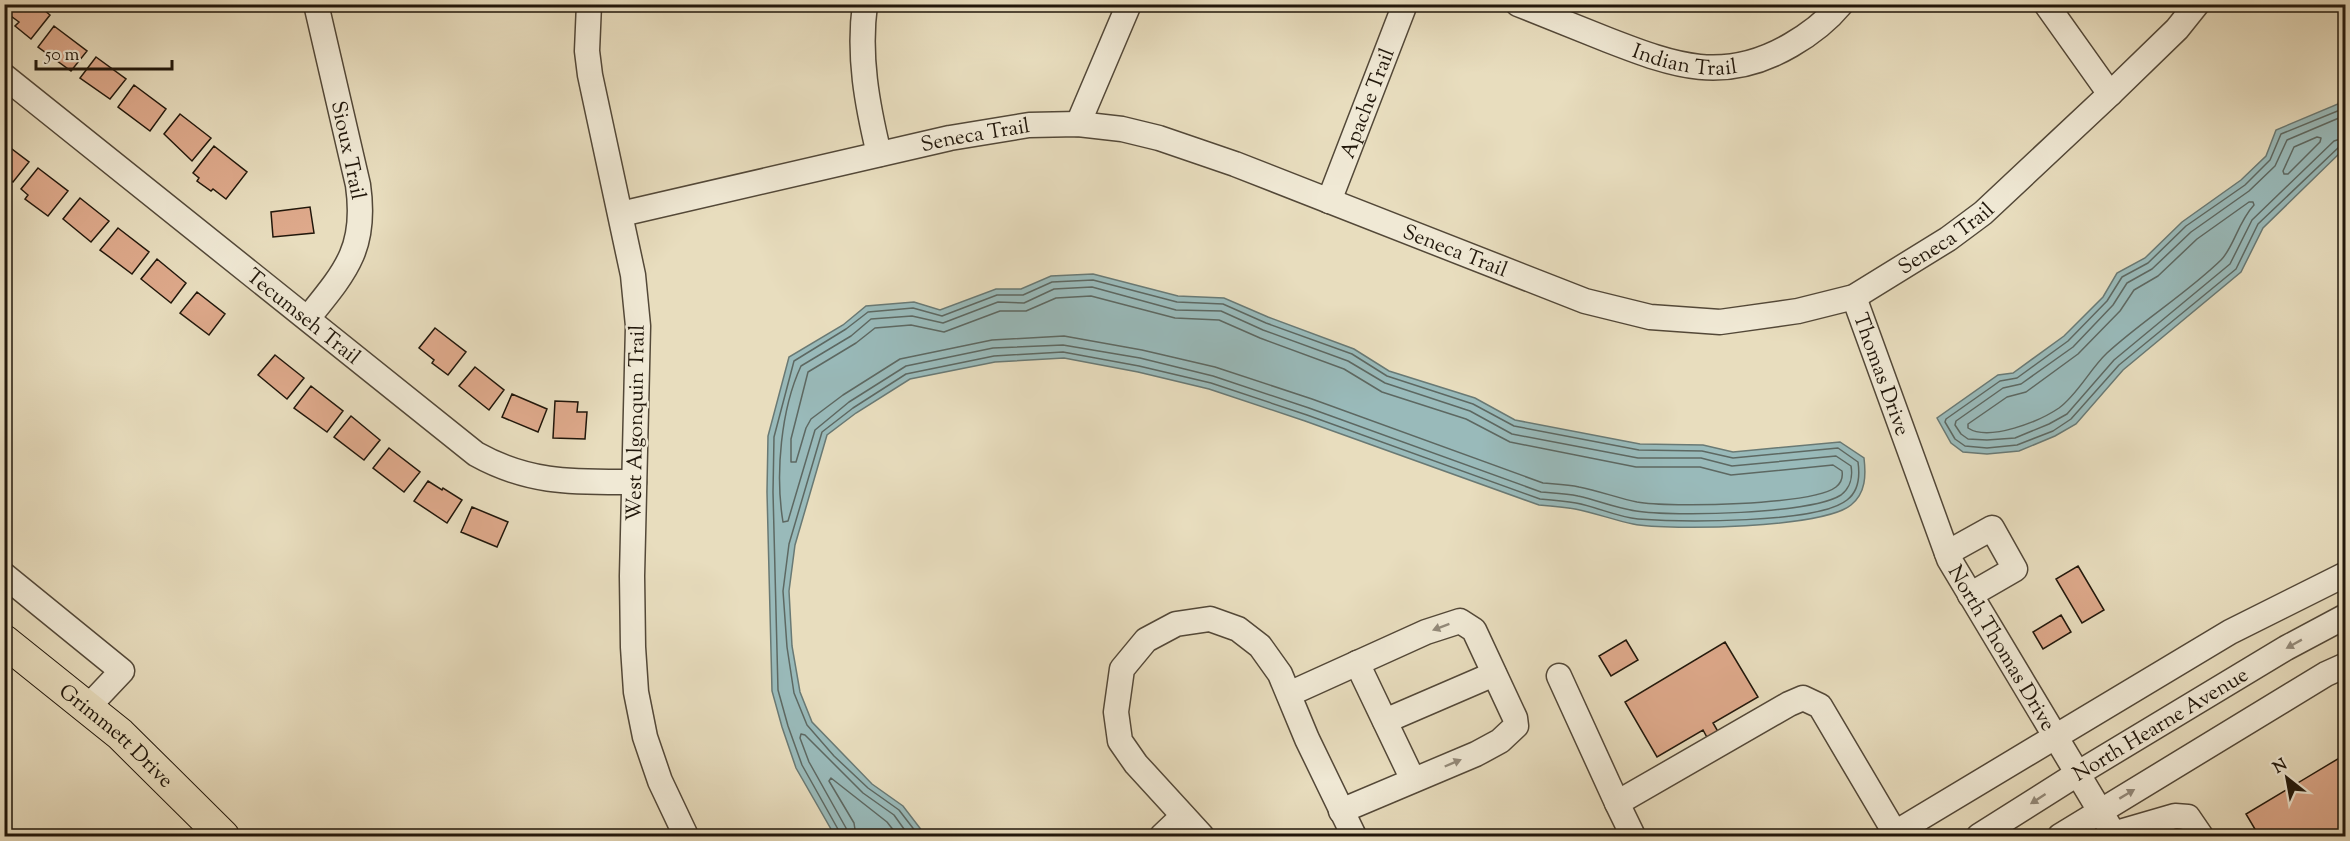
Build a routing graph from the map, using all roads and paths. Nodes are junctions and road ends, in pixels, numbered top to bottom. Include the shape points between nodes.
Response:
1 (316, 4) edge
2 (589, 4) edge
3 (865, 4) edge
4 (1129, 4) edge
5 (1405, 4) edge
6 (1518, 4) edge
7 (2046, 4) edge
8 (2197, 4) edge
9 (1837, 6) edge
10 (4, 76) edge
11 (2110, 94) junction
12 (1078, 123) junction
13 (879, 154) junction
14 (1329, 201) junction
15 (621, 214) junction
16 (1854, 297) junction
17 (308, 318) junction
18 (1910, 451) joint
19 (634, 482) junction
20 (1947, 553) junction
21 (2346, 574) edge
22 (4, 575) edge
23 (1970, 595) junction
24 (2346, 616) edge
25 (4, 641) edge
26 (1358, 663) junction
27 (2345, 666) edge
28 (1494, 674) junction
29 (1558, 676) dead end
30 (1288, 694) junction
31 (88, 707) junction
32 (1385, 721) junction
33 (2054, 736) junction
34 (2077, 774) junction
35 (1413, 780) junction
36 (1617, 802) junction
37 (1341, 811) junction
38 (2099, 812) junction
39 (1183, 816) junction
40 (1893, 835) edge
41 (2113, 836) edge
42 (223, 837) edge
43 (686, 837) edge
44 (1162, 837) edge
45 (1202, 837) edge
46 (1354, 837) edge
47 (1633, 837) edge
48 (1979, 837) edge
49 (2060, 837) edge
50 (2201, 837) edge

1 - 17 street, Sioux Trail via 361,209 352,258
2 - 15 street, West Algonquin Trail via 590,75
3 - 13 street via 861,58
4 - 12 street
5 - 14 street, Apache Trail
6 - 9 street, Indian Trail via 1648,56 1718,68 1757,62 1776,54 1819,27
7 - 11 street
8 - 11 street, Seneca Trail
10 - 17 street, Tecumseh Trail
11 - 16 street, Seneca Trail via 1983,213
12 - 13 street, Seneca Trail via 1029,125
12 - 14 street, Seneca Trail via 1159,138
13 - 15 street, Seneca Trail
14 - 16 street, Seneca Trail via 1586,301 1650,317 1720,322 1798,311
15 - 19 street, West Algonquin Trail via 638,326
16 - 18 street, Thomas Drive
17 - 19 street, Tecumseh Trail via 476,453 494,463 551,480
18 - 20 street, North Thomas Drive
19 - 43 street, West Algonquin Trail via 636,692 645,737 660,781
20 - 23 street, North Thomas Drive
20 - 23 street via 1992,528 2015,569
21 - 33 street via 2230,633
22 - 31 street via 122,671
23 - 33 street, North Thomas Drive
24 -> 34 street, North Hearne Avenue
25 - 31 main road, Grimmett Drive
28 -> 26 street via 1474,630 1460,621
26 - 30 street
26 - 32 street
38 -> 27 street, North Hearne Avenue
28 - 32 street
35 -> 28 street via 1500,741 1516,726
29 - 36 street
30 - 37 street
30 - 39 street via 1280,674 1260,646 1238,629 1210,619 1176,624 1146,639 1122,669 1116,712 1120,741
31 - 42 main road, Grimmett Drive via 127,740
32 - 35 street
33 - 34 street, North Thomas Drive
33 - 40 street
34 - 38 street, North Thomas Drive
34 -> 48 street, North Hearne Avenue
35 - 37 street
36 - 40 street via 1803,698 1820,706
36 - 47 street
37 - 46 street
38 - 41 street, North Thomas Drive
38 - 49 street, North Hearne Avenue
39 - 44 street
39 - 45 street
41 - 50 street via 2175,816 2188,817

